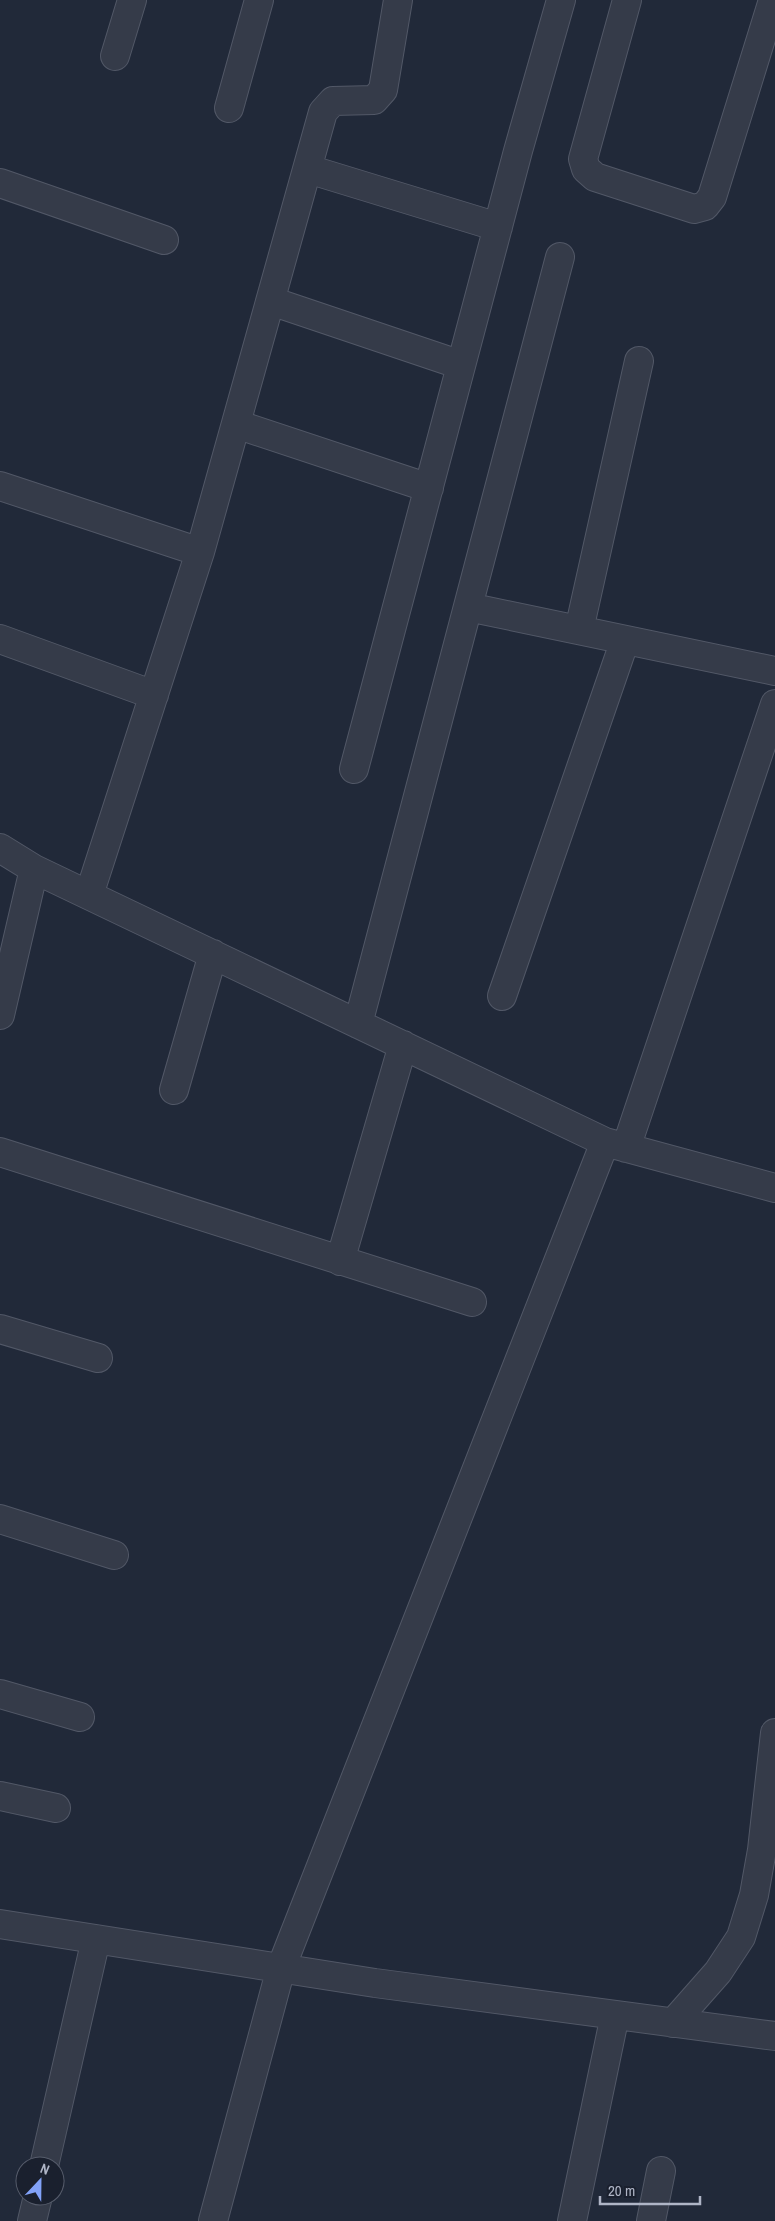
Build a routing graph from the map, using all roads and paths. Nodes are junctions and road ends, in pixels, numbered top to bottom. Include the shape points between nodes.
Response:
1 (132, 0) edge
2 (259, 0) edge
3 (398, 0) edge
4 (561, 0) edge
5 (626, 0) edge
6 (773, 0) edge
7 (114, 56) dead end
8 (229, 108) dead end
9 (308, 169) junction
10 (0, 183) edge
11 (498, 228) junction
12 (164, 240) dead end
13 (560, 257) dead end
14 (271, 300) junction
15 (639, 361) dead end
16 (461, 365) junction
17 (236, 424) junction
18 (0, 486) edge
19 (429, 488) junction
20 (200, 552) junction
21 (468, 607) junction
22 (578, 630) junction
23 (0, 639) edge
24 (626, 640) junction
25 (775, 671) edge
26 (154, 695) junction
27 (775, 704) edge
28 (354, 769) dead end
29 (0, 848) edge
30 (34, 869) junction
31 (89, 895) junction
32 (213, 954) junction
33 (502, 996) dead end
34 (0, 1015) edge
35 (358, 1024) junction
36 (403, 1045) junction
37 (174, 1090) dead end
38 (615, 1145) junction
39 (0, 1152) edge
40 (775, 1188) edge
41 (340, 1261) junction
42 (472, 1302) dead end
43 (0, 1330) edge
44 (98, 1358) dead end
45 (0, 1519) edge
46 (114, 1555) dead end
47 (0, 1694) edge
48 (80, 1717) dead end
49 (775, 1733) edge
50 (0, 1796) edge
51 (56, 1808) dead end
52 (0, 1924) edge
53 (96, 1939) junction
54 (281, 1968) junction
55 (615, 2015) junction
56 (673, 2022) junction
57 (775, 2036) edge
58 (46, 2156) edge
59 (661, 2171) dead end
60 (36, 2206) edge
61 (32, 2221) edge
62 (213, 2221) edge
63 (572, 2221) edge
64 (651, 2221) edge

1 - 7 street
2 - 8 street
3 - 9 street via 383,90 374,100 333,102 324,112
4 - 11 street
5 - 6 street via 583,159 586,169 595,178 694,209 705,206 712,197
9 - 11 street
9 - 14 street
10 - 12 street
11 - 16 street
13 - 21 street
14 - 16 street
14 - 17 street
15 - 22 street
16 - 19 street
17 - 19 street
17 - 20 street
18 - 20 street
19 - 28 street
20 - 26 street
21 - 22 street
21 - 35 street
22 - 24 street
23 - 26 street
24 - 25 street
24 - 33 street
26 - 31 street
27 - 38 street
29 - 30 street
30 - 31 street
30 - 34 street
31 - 32 street
32 - 35 street
32 - 37 street
35 - 36 street
36 - 38 street
36 - 41 street
38 - 40 street
38 - 54 street
39 - 41 street
41 - 42 street
43 - 44 street
45 - 46 street
47 - 48 street
49 - 56 street via 762,1850 742,1938 718,1972
50 - 51 street
52 - 53 street
53 - 54 street
53 - 58 street
54 - 55 street
54 - 62 street
55 - 56 street
55 - 63 street
56 - 57 street
59 - 64 street
60 - 61 street

